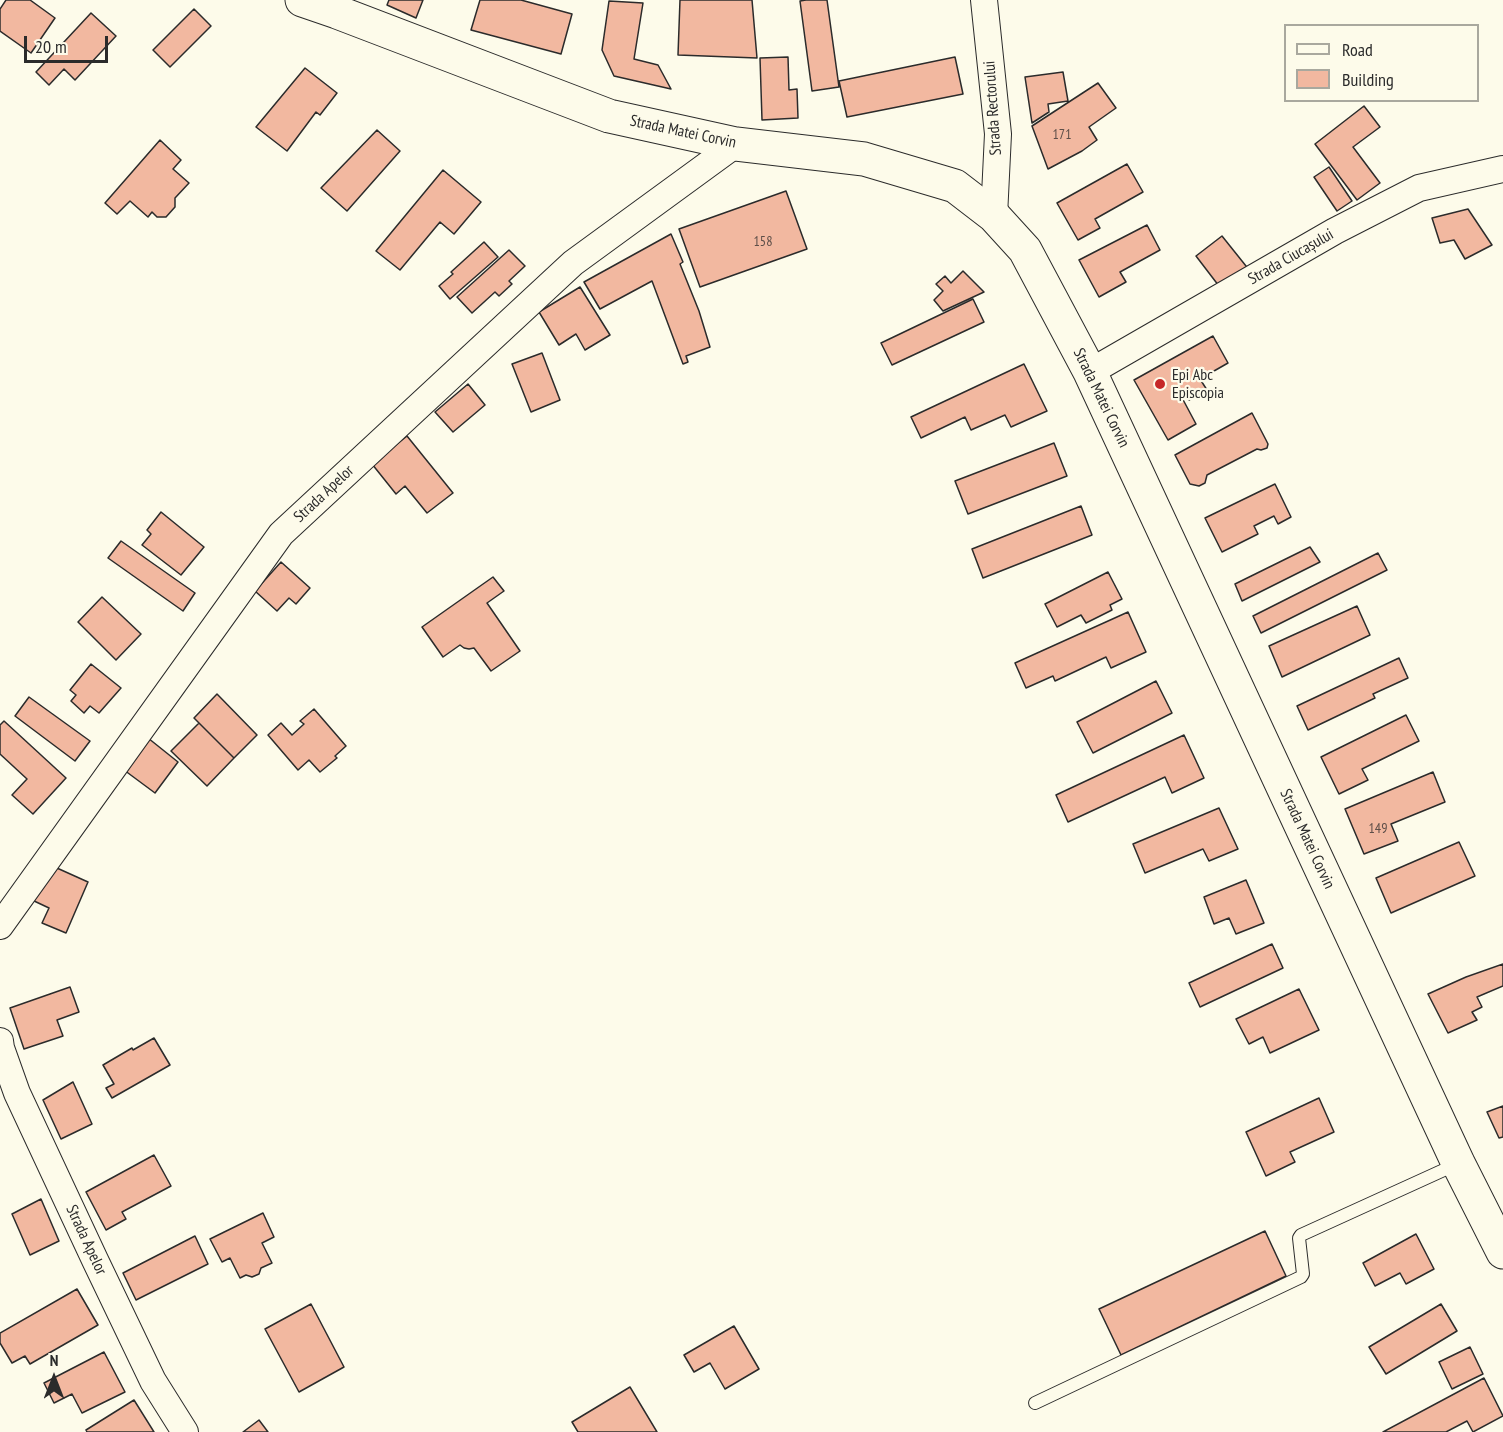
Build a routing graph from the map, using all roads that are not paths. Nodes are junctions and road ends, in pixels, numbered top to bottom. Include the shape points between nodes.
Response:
1 (302, 0) edge
2 (984, 0) edge
3 (736, 144) junction
4 (1503, 169) edge
5 (994, 216) junction
6 (1090, 372) junction
7 (0, 926) edge
8 (0, 1041) edge
9 (1458, 1163) junction
10 (1503, 1252) edge
11 (1035, 1402) dead end
12 (185, 1432) edge

1 - 3 main road, Strada Matei Corvin via 609,116
2 - 5 street, Strada Rectorului via 998,134
3 - 5 main road, Strada Matei Corvin via 864,159 955,186
3 - 7 street, Strada Apelor via 573,263 281,534
4 - 6 street, Strada Ciucașului via 1419,188 1335,231
5 - 6 main road, Strada Matei Corvin via 1025,250
6 - 9 main road, Strada Matei Corvin
8 - 12 street, Strada Apelor via 17,1093 95,1260 153,1381
9 - 10 main road, Strada Matei Corvin
9 - 11 lane via 1301,1235 1301,1277

